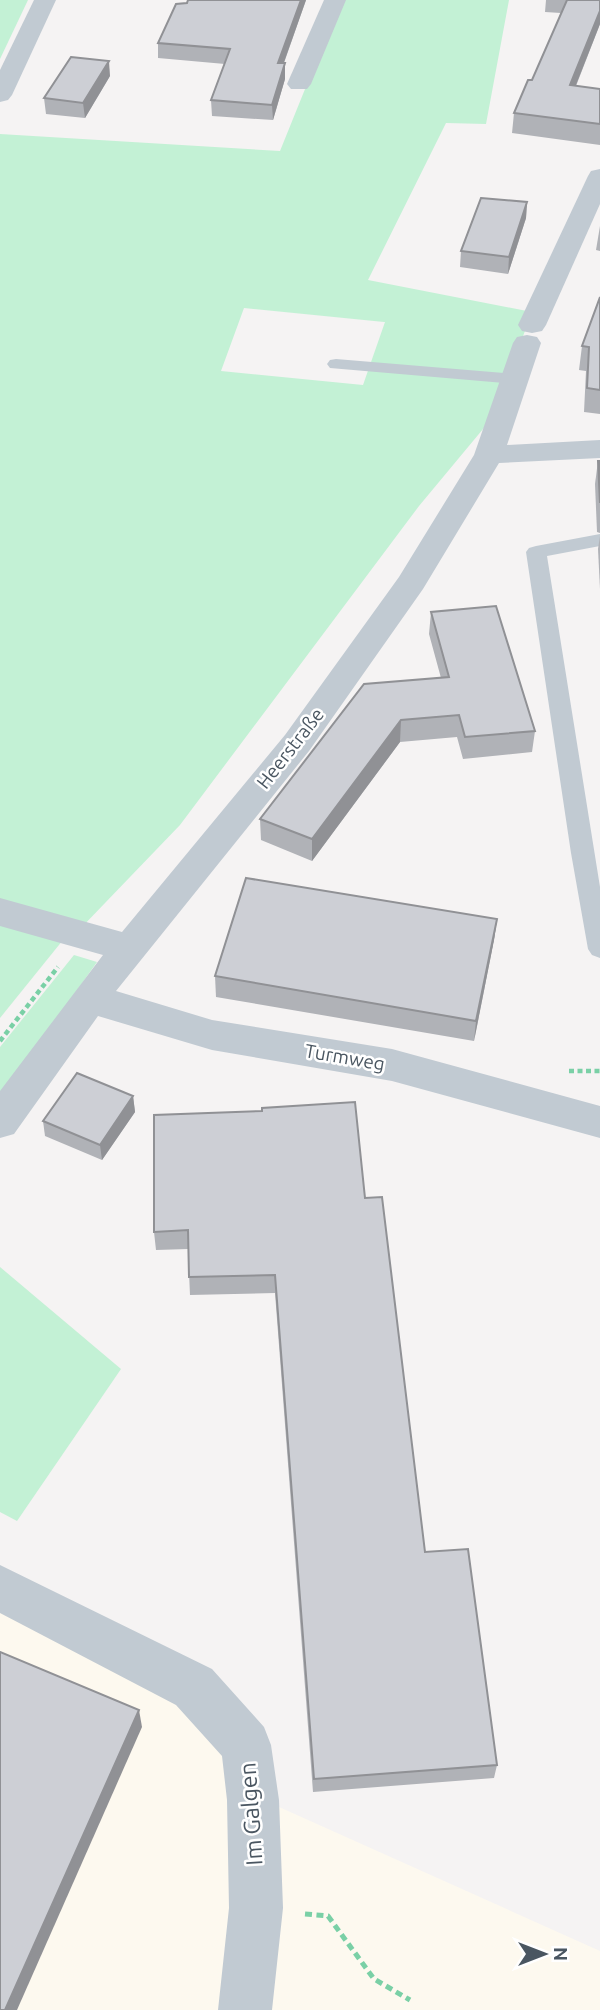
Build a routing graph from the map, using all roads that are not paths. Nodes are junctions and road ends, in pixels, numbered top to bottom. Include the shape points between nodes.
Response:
1 (45, 0) edge
2 (335, 0) edge
3 (299, 84) dead end
4 (0, 95) edge
5 (600, 176) edge
6 (336, 364) dead end
7 (515, 379) junction
8 (600, 449) edge
9 (489, 455) junction
10 (600, 540) edge
11 (0, 912) edge
12 (130, 948) junction
13 (600, 948) edge
14 (89, 998) junction
15 (0, 1122) edge
16 (600, 1122) edge
17 (0, 1588) edge
18 (245, 2010) edge

1 - 4 street
2 - 3 street
5 - 7 street, Heerstraße via 529,334
6 - 7 lane
7 - 9 street, Heerstraße
8 - 9 street
9 - 12 street, Heerstraße via 412,582 297,743
10 - 13 lane via 536,552
11 - 12 street
12 - 14 street, Heerstraße
14 - 15 street, Heerstraße
14 - 16 street, Turmweg via 212,1035 392,1065
17 - 18 street, Im Galgen via 194,1687 246,1745 253,1800 256,1908

